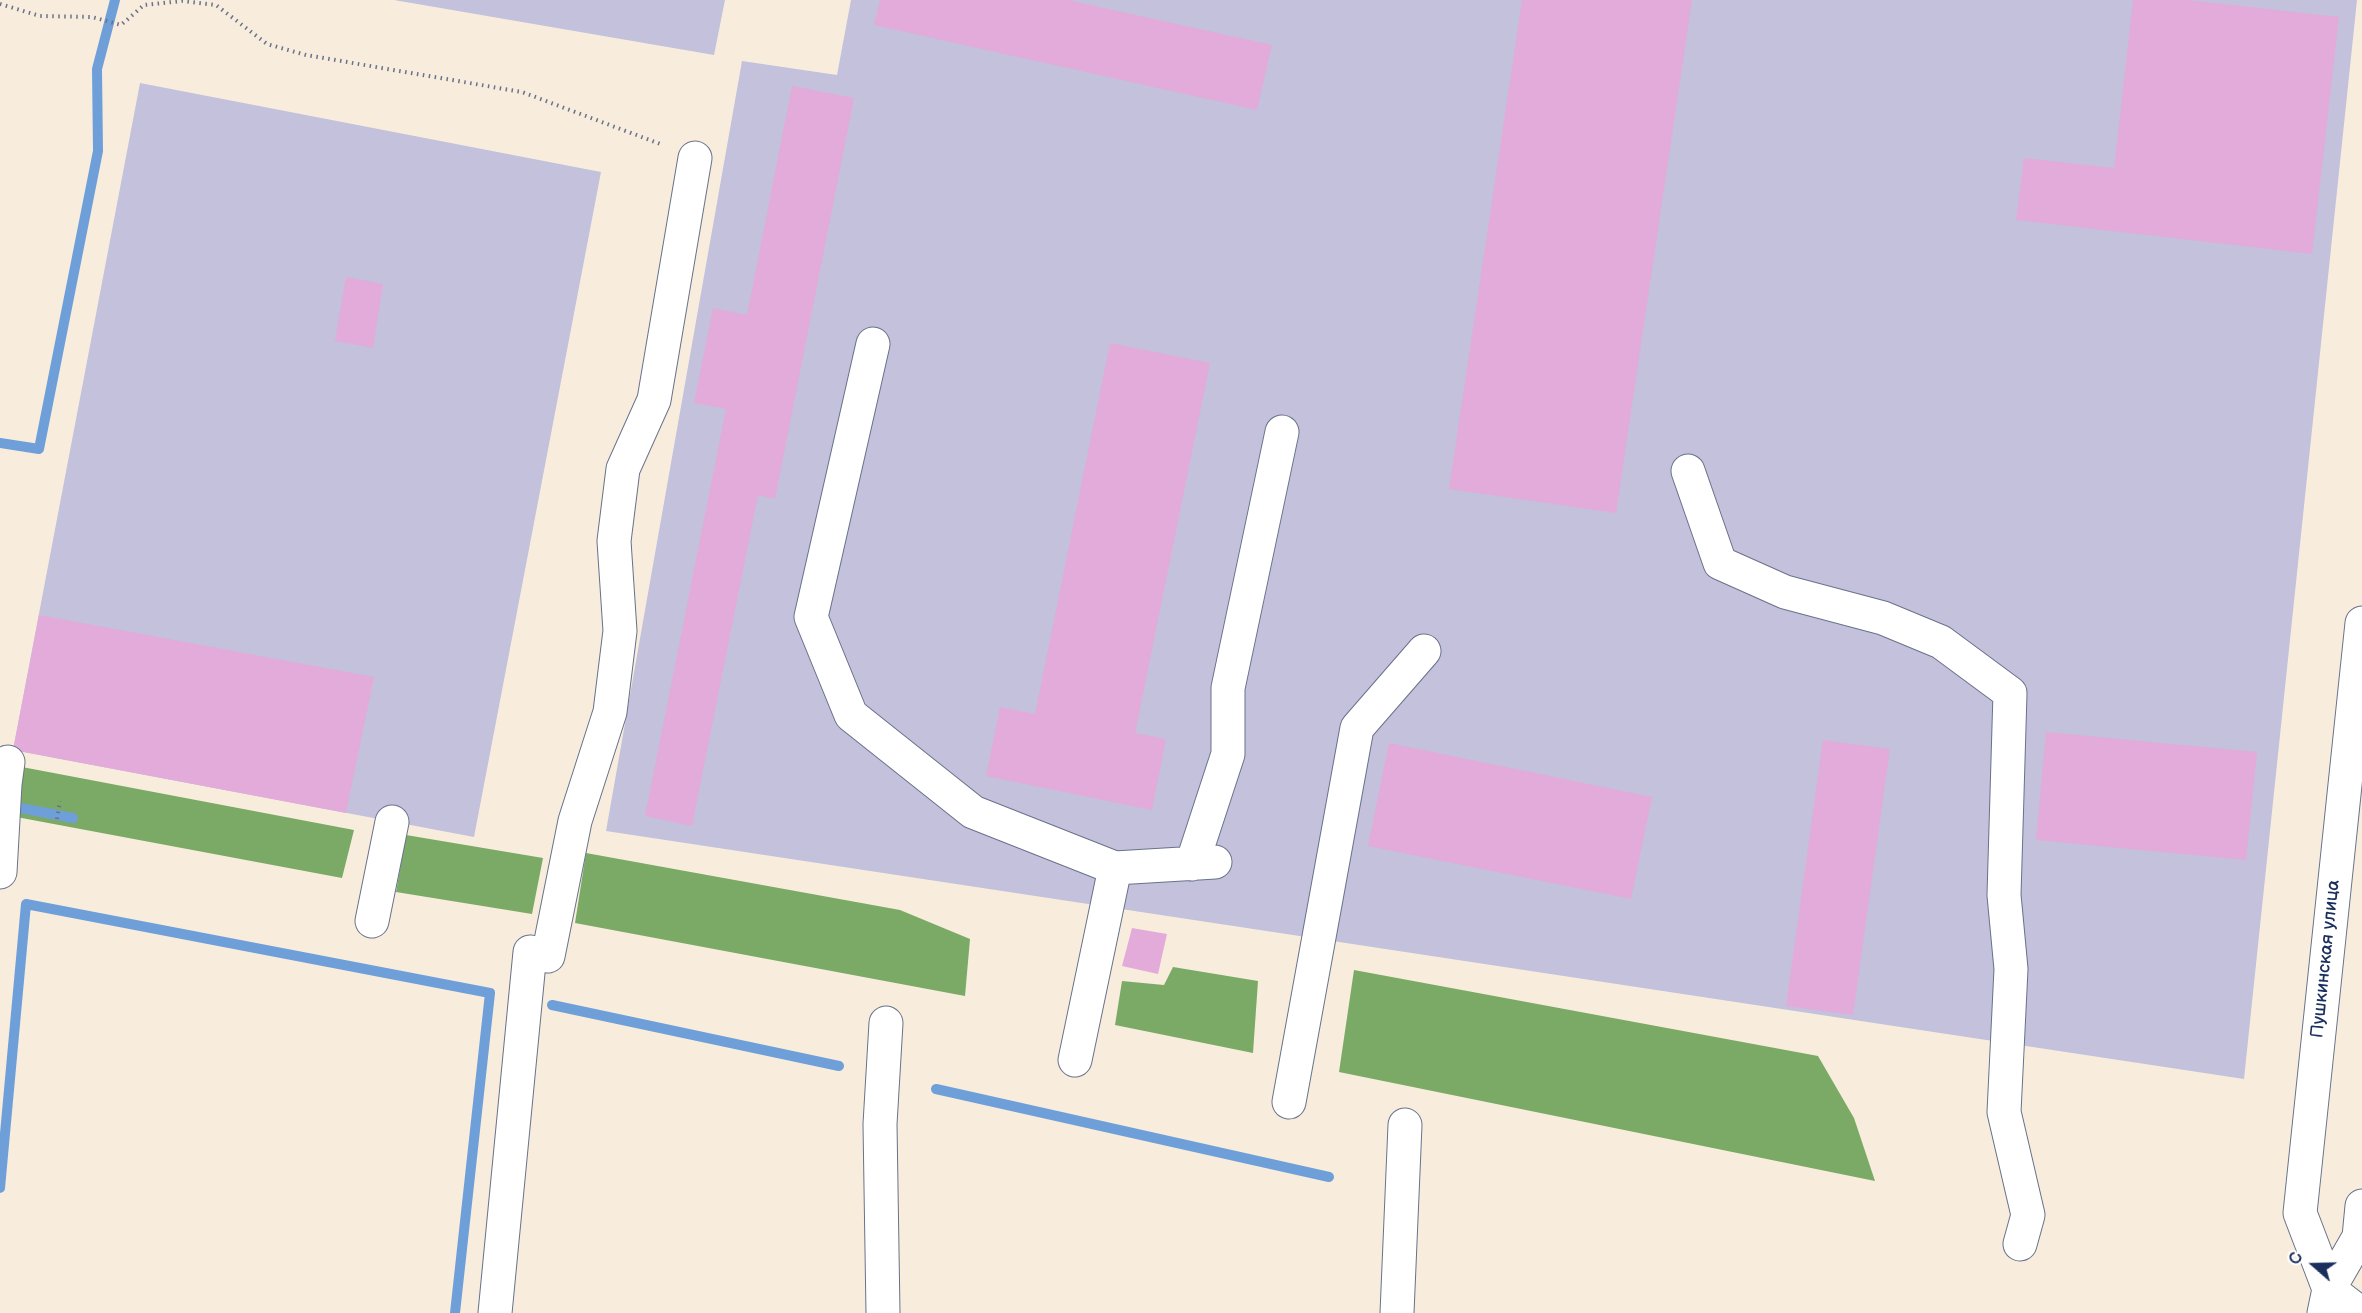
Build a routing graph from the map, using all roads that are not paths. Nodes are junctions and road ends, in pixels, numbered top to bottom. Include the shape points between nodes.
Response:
1 (695, 158) road end
2 (873, 344) dead end
3 (1282, 432) dead end
4 (1688, 471) dead end
5 (2362, 623) edge
6 (1424, 651) dead end
7 (8, 762) dead end
8 (392, 822) dead end
9 (1115, 868) junction
10 (0, 872) edge
11 (372, 921) dead end
12 (886, 1023) dead end
13 (1075, 1060) dead end
14 (1289, 1102) dead end
15 (1405, 1125) dead end
16 (2362, 1206) edge
17 (2020, 1244) dead end
18 (2327, 1301) edge
19 (495, 1313) edge
20 (883, 1313) edge
21 (1397, 1313) edge
22 (2360, 1313) edge

1 - 19 street via 654,400 623,469 614,541 620,632 610,712 539,954
2 - 9 street via 811,617 851,715 973,812
3 - 9 street via 1228,688 1228,754 1203,863
4 - 17 street via 1720,563 1785,592 1883,618 1941,642 2010,693 2004,896 2011,969 2004,1112 2028,1215
5 - 18 street, Пушкинская улица via 2300,1213
6 - 14 street via 1358,728
7 - 10 street
8 - 11 street
9 - 13 street
12 - 20 street via 880,1124
15 - 21 street
16 - 18 street via 2359,1238
18 - 22 street

